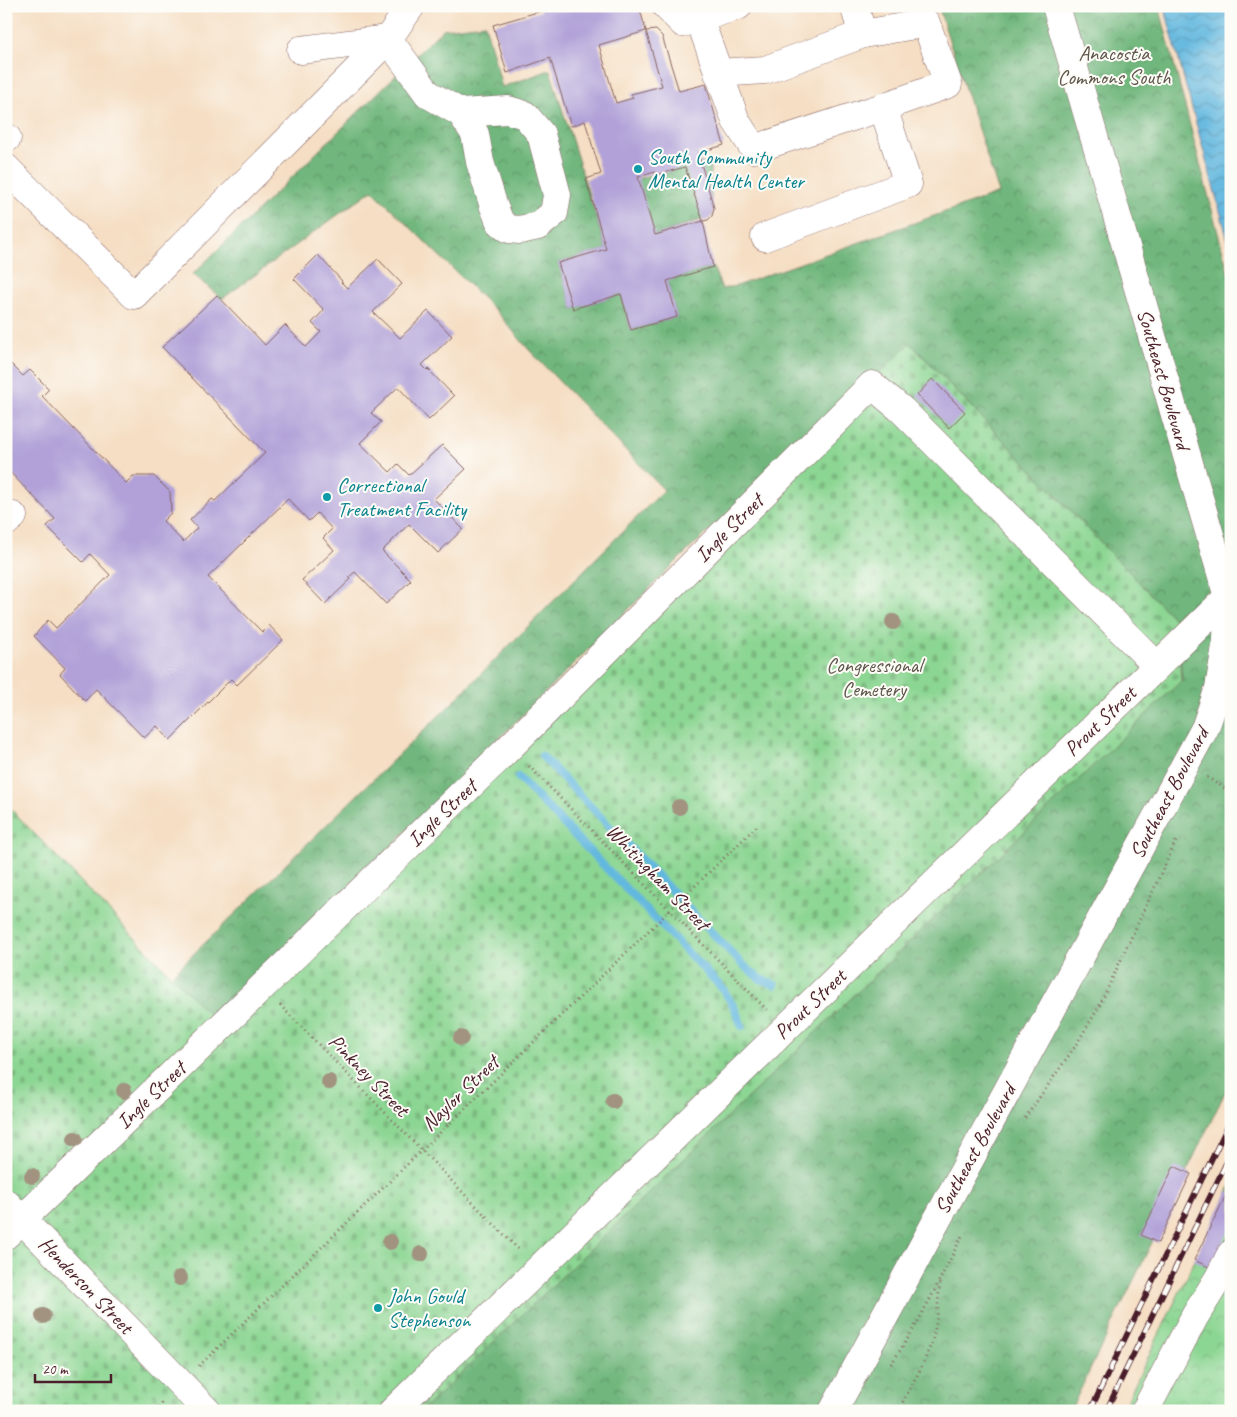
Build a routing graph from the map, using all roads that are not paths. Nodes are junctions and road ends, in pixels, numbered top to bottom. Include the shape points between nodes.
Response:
1 (411, 6) edge
2 (666, 6) edge
3 (738, 6) edge
4 (854, 6) edge
5 (1056, 6) edge
6 (699, 18) junction
7 (864, 34) junction
8 (388, 39) junction
9 (301, 50) dead end
10 (718, 73) junction
11 (883, 107) junction
12 (461, 113) junction
13 (7, 171) edge
14 (765, 237) dead end
15 (1228, 597) junction
16 (1157, 666) junction
17 (12, 1219) edge
18 (1231, 1254) edge
19 (207, 1411) edge
20 (393, 1411) edge
21 (832, 1411) edge
22 (1145, 1411) edge

1 - 8 street
2 - 6 street via 683,23
3 - 6 street
4 - 7 street
5 - 15 street, Southeast Boulevard
6 - 10 street
7 - 10 street via 765,70
7 - 11 street via 926,23 948,84
8 - 9 street
8 - 12 street via 428,94
8 - 13 street via 134,295
10 - 11 street via 736,121 754,149
11 - 14 street via 908,184
12 - 12 street via 508,110 525,115 541,134 557,195 554,212 538,226 509,229 500,222 480,162 476,134
15 - 16 street, Prout Street
15 - 21 street, Southeast Boulevard via 1227,640 1219,688 1205,728
16 - 17 street, Ingle Street via 902,410 872,385 510,747 262,987
16 - 20 street, Prout Street
17 - 19 street, Henderson Street
18 - 22 street

